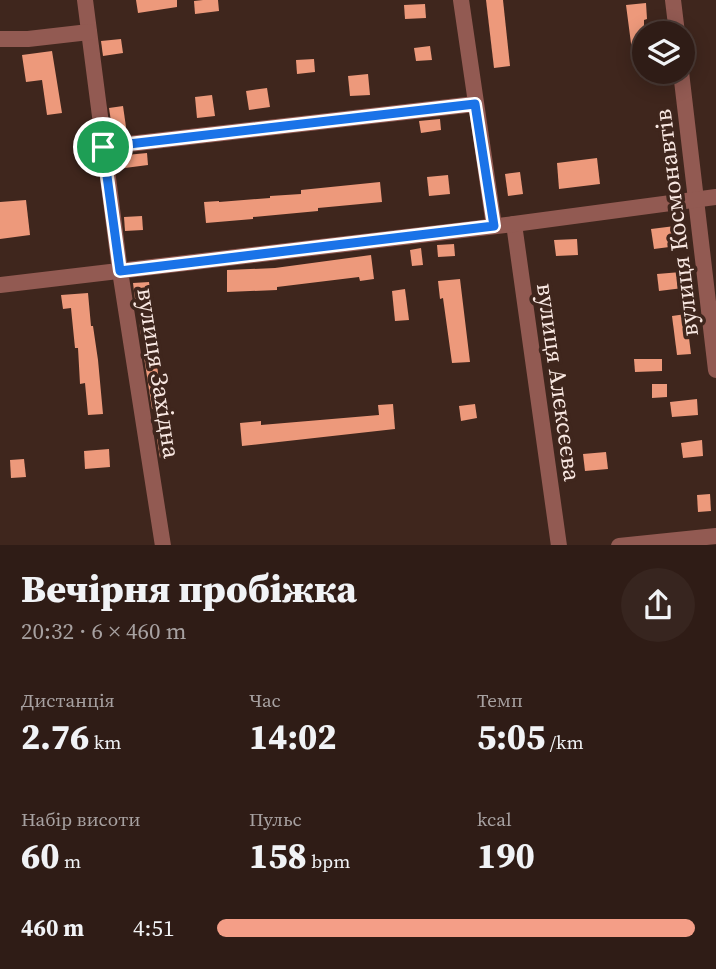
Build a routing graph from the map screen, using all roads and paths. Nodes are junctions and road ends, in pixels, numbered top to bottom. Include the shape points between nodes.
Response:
1 (85, 0) edge
2 (461, 0) edge
3 (673, 0) edge
4 (676, 21) edge
5 (89, 32) junction
6 (0, 39) edge
7 (682, 84) edge
8 (475, 104) junction
9 (103, 147) junction
10 (716, 197) edge
11 (696, 199) junction
12 (514, 224) junction
13 (494, 226) junction
14 (120, 271) junction
15 (0, 285) edge
16 (716, 370) edge
17 (716, 536) edge
18 (163, 545) edge
19 (559, 545) edge
20 (618, 545) edge

1 - 5 street, вулиця Західна
2 - 8 street
3 - 4 street
5 - 6 street
5 - 9 street, вулиця Західна
7 - 11 street, вулиця Космонавтів
8 - 9 street
8 - 13 street
9 - 14 street, вулиця Західна
10 - 11 street
11 - 12 street
11 - 16 street, вулиця Космонавтів
12 - 13 street
12 - 19 street, вулиця Алєксєєва
13 - 14 street
14 - 15 street
14 - 18 street, вулиця Західна
17 - 20 street

